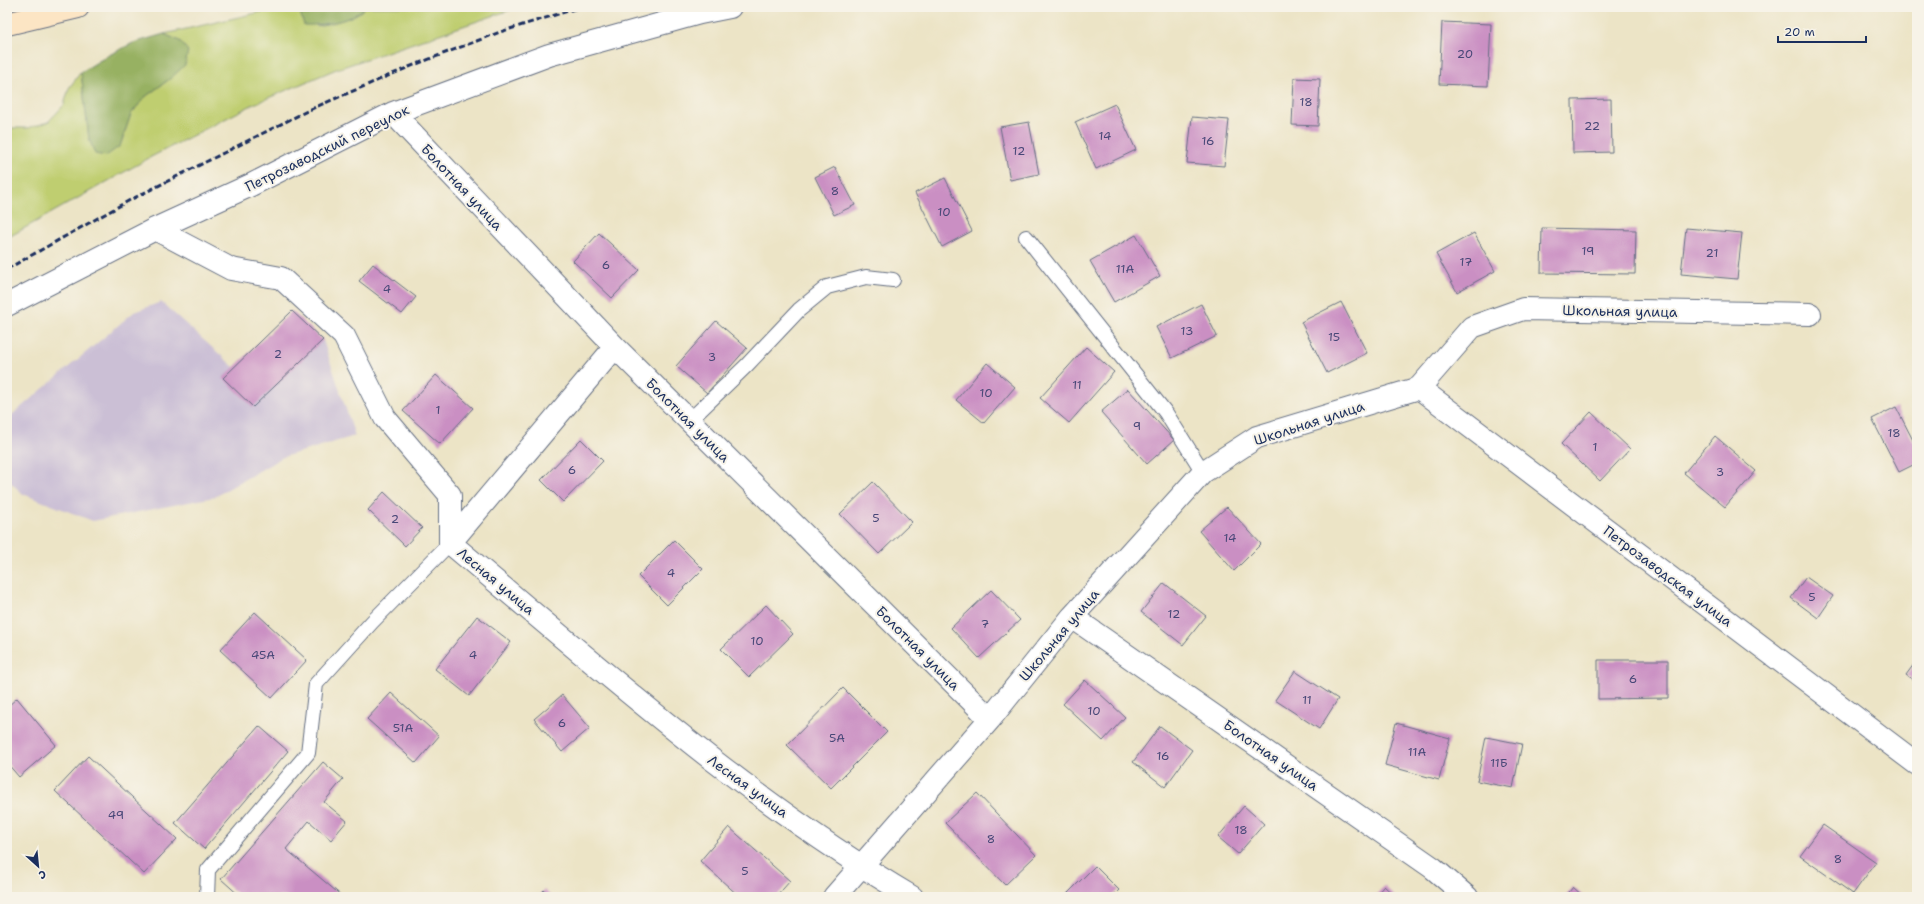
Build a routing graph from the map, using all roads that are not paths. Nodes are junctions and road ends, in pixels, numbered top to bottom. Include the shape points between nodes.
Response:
1 (78, 7) edge
2 (730, 7) edge
3 (7, 24) edge
4 (393, 113) junction
5 (155, 228) junction
6 (1026, 238) dead end
7 (893, 280) dead end
8 (7, 305) edge
9 (1810, 314) dead end
10 (615, 347) junction
11 (1419, 388) junction
12 (689, 421) junction
13 (1203, 472) junction
14 (450, 543) junction
15 (1072, 617) junction
16 (990, 719) junction
17 (1917, 764) edge
18 (861, 867) junction
19 (209, 895) edge
20 (834, 897) edge
21 (912, 897) edge
22 (1467, 897) edge

1 - 3 main road
2 - 4 street, Петрозаводский переулок via 549,55
4 - 5 street, Петрозаводский переулок via 251,185
4 - 10 street, Болотная улица
5 - 8 street, Петрозаводский переулок
5 - 14 street, Лесная улица via 231,269 281,278 344,336 385,418 450,495
6 - 13 lane via 1166,413
7 - 12 lane via 866,277 827,287 798,310 746,366
9 - 11 street, Школьная улица via 1523,309 1472,326
10 - 12 street, Болотная улица
10 - 14 street
11 - 13 street, Школьная улица via 1257,437
11 - 17 street, Петрозаводская улица
12 - 16 street, Болотная улица
13 - 15 street, Школьная улица
14 - 18 street, Лесная улица via 717,765
14 - 19 lane via 372,622 316,684 308,753 208,870
15 - 16 street, Школьная улица
15 - 22 street, Болотная улица via 1433,868
16 - 18 street, Школьная улица
18 - 20 street, Школьная улица
18 - 21 street, Лесная улица

